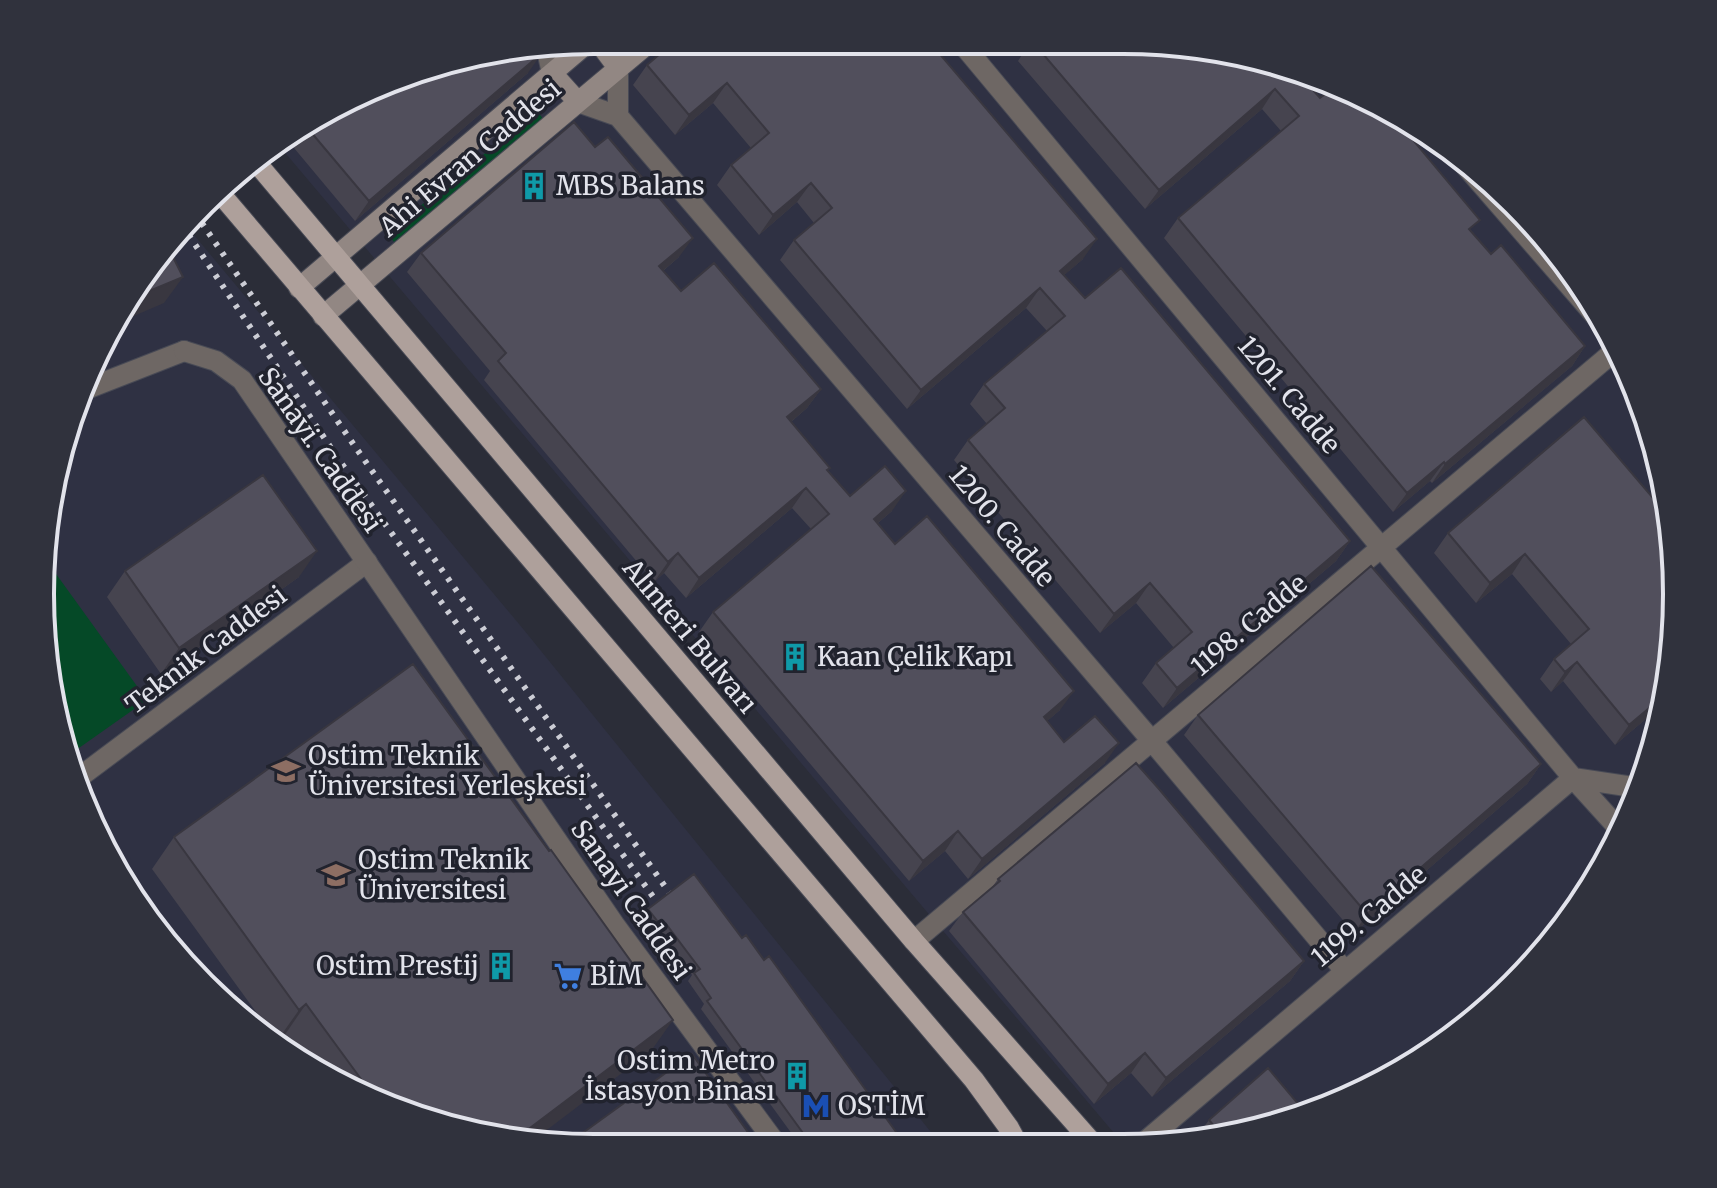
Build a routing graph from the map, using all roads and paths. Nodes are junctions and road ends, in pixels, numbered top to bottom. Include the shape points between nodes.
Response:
1 (608, 54) edge
2 (635, 54) edge
3 (971, 54) edge
4 (574, 55) edge
5 (548, 56) edge
6 (618, 68) junction
7 (552, 73) junction
8 (578, 102) junction
9 (618, 116) junction
10 (262, 169) edge
11 (225, 200) edge
12 (1513, 220) edge
13 (336, 257) junction
14 (1545, 257) edge
15 (359, 285) junction
16 (299, 288) junction
17 (323, 316) junction
18 (1608, 357) edge
19 (96, 385) edge
20 (1382, 547) junction
21 (367, 562) junction
22 (1152, 741) junction
23 (85, 773) edge
24 (1573, 778) junction
25 (1627, 786) edge
26 (1612, 821) edge
27 (914, 941) junction
28 (1345, 971) junction
29 (1155, 1133) edge
30 (769, 1134) edge
31 (1012, 1134) edge
32 (1085, 1134) edge

1 - 6 main road
2 - 6 main road, Ahi Evran Caddesi
3 - 20 street, 1201. Cadde
4 - 7 main road, Ahi Evran Caddesi
5 - 7 street
6 - 8 main road, Ahi Evran Caddesi
6 - 9 street
7 - 8 main road
7 - 13 main road, Ahi Evran Caddesi
8 - 9 street
8 - 15 main road, Ahi Evran Caddesi
9 - 22 street, 1200. Cadde
10 - 13 main road, Alınteri Bulvarı
11 - 16 main road
12 - 14 street
13 - 15 main road, Alınteri Bulvarı
13 - 16 main road, Ahi Evran Caddesi
15 - 17 main road, Ahi Evran Caddesi
15 - 27 main road, Alınteri Bulvarı
16 - 17 main road
17 - 31 main road via 974,1080
18 - 20 street, 1198. Cadde
19 - 21 street, Sanayi. Caddesi via 184,351 216,361 242,380
20 - 22 street, 1198. Cadde
20 - 24 street, 1201. Cadde
21 - 23 street, Teknik Caddesi
21 - 30 street, Sanayi Caddesi via 614,924
22 - 27 street, 1198. Cadde
22 - 28 street, 1200. Cadde
24 - 25 street
24 - 26 street, 1201. Cadde
24 - 28 street, 1199. Cadde
27 - 32 main road, Alınteri Bulvarı
28 - 29 street, 1199. Cadde

